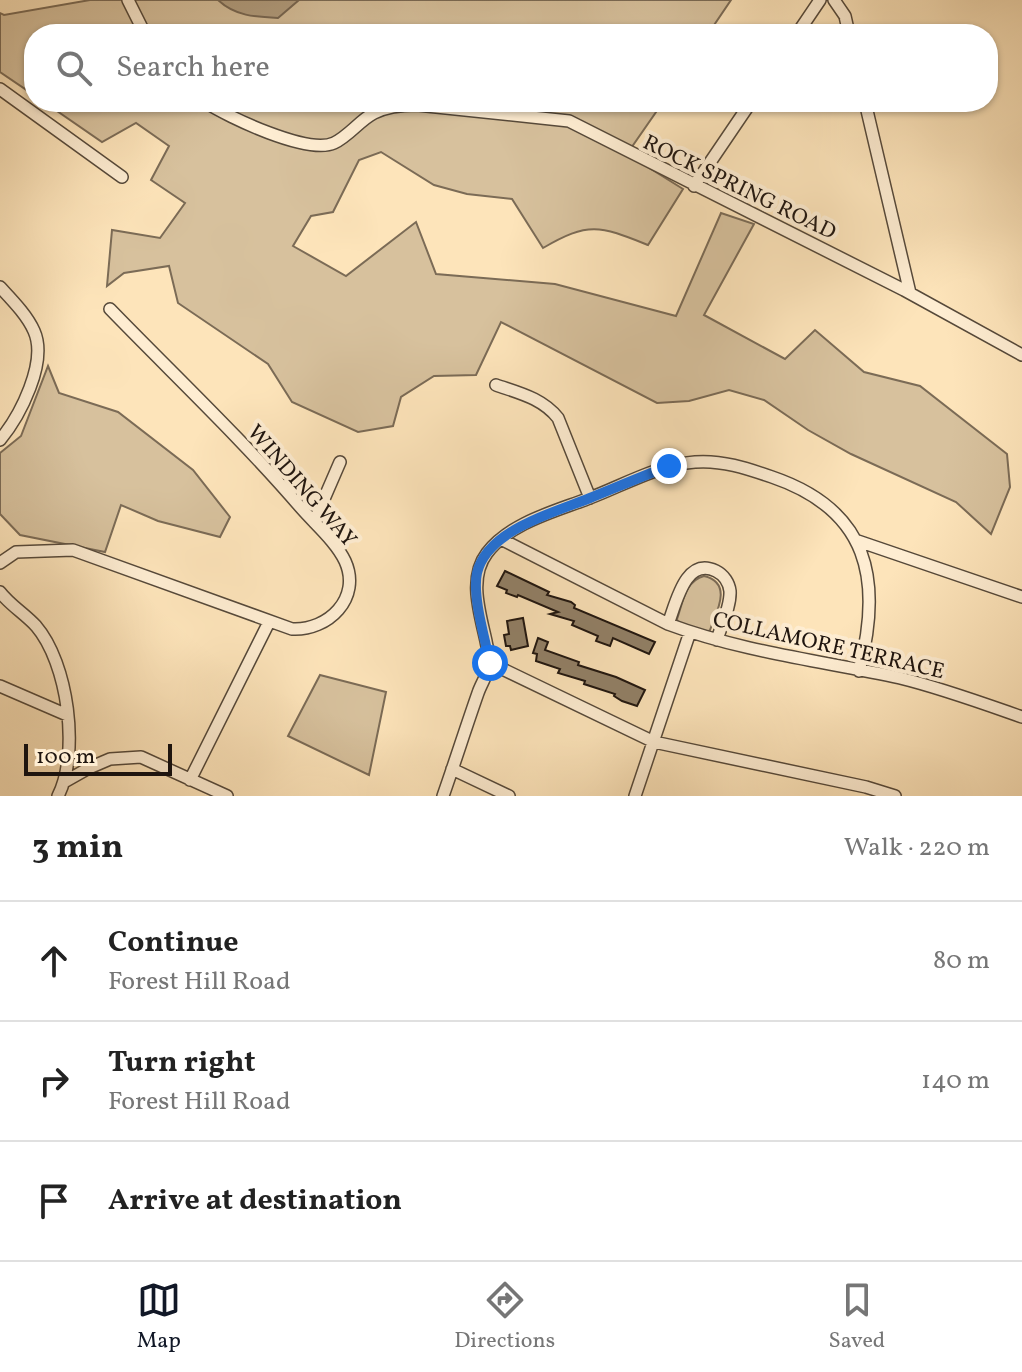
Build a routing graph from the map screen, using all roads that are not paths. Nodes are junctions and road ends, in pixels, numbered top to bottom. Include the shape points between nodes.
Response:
1 (128, 0) edge
2 (820, 0) edge
3 (834, 0) edge
4 (140, 24) edge
5 (804, 24) edge
6 (847, 24) edge
7 (0, 89) edge
8 (24, 106) edge
9 (32, 112) edge
10 (223, 112) edge
11 (376, 112) edge
12 (492, 112) edge
13 (744, 112) edge
14 (867, 112) edge
15 (122, 177) dead end
16 (694, 186) junction
17 (0, 287) edge
18 (910, 293) junction
19 (110, 309) dead end
20 (1022, 355) edge
21 (496, 385) dead end
22 (0, 440) edge
23 (340, 462) dead end
24 (590, 498) junction
25 (314, 522) junction
26 (501, 539) junction
27 (858, 541) junction
28 (0, 563) edge
29 (0, 592) edge
30 (1022, 597) edge
31 (269, 622) junction
32 (668, 624) junction
33 (690, 632) junction
34 (717, 640) junction
35 (490, 663) junction
36 (859, 671) junction
37 (0, 686) edge
38 (67, 715) junction
39 (1022, 717) edge
40 (654, 742) junction
41 (452, 769) junction
42 (190, 780) junction
43 (66, 781) junction
44 (58, 796) edge
45 (227, 796) edge
46 (443, 796) edge
47 (509, 796) edge
48 (635, 796) edge
49 (895, 796) edge

1 - 4 street
2 - 5 street
3 - 6 street
7 - 8 street
9 - 15 street
10 - 11 street, ROCK SPRING ROAD via 248,126 315,145 335,143
12 - 16 street, ROCK SPRING ROAD via 569,121
13 - 16 street
14 - 18 street
16 - 18 street, ROCK SPRING ROAD
17 - 22 street via 34,331 38,362 28,392
18 - 20 street, ROCK SPRING ROAD
19 - 25 street, WINDING WAY
21 - 24 street via 550,408
23 - 25 street
24 - 26 street via 524,524
24 - 27 street via 669,466 716,461 810,494
25 - 31 street, WINDING WAY via 343,557 349,577 346,598 335,615 317,626 292,629
26 - 32 street, COLLAMORE TERRACE
26 - 35 street via 486,553 477,574
27 - 30 street
27 - 36 street via 870,598
28 - 31 street, WINDING WAY via 16,552 73,550
29 - 38 street via 36,627 55,657
31 - 42 street
32 - 33 street, COLLAMORE TERRACE
32 - 34 street via 688,576 701,569 716,571 727,581 730,596
33 - 34 street, COLLAMORE TERRACE
33 - 40 street
34 - 36 street, COLLAMORE TERRACE
35 - 40 street
35 - 41 street
36 - 39 street, COLLAMORE TERRACE via 938,688
37 - 38 street
38 - 43 street
40 - 48 street
40 - 49 street
41 - 46 street
41 - 47 street
42 - 43 street via 141,757 125,757
42 - 45 street
43 - 44 street

